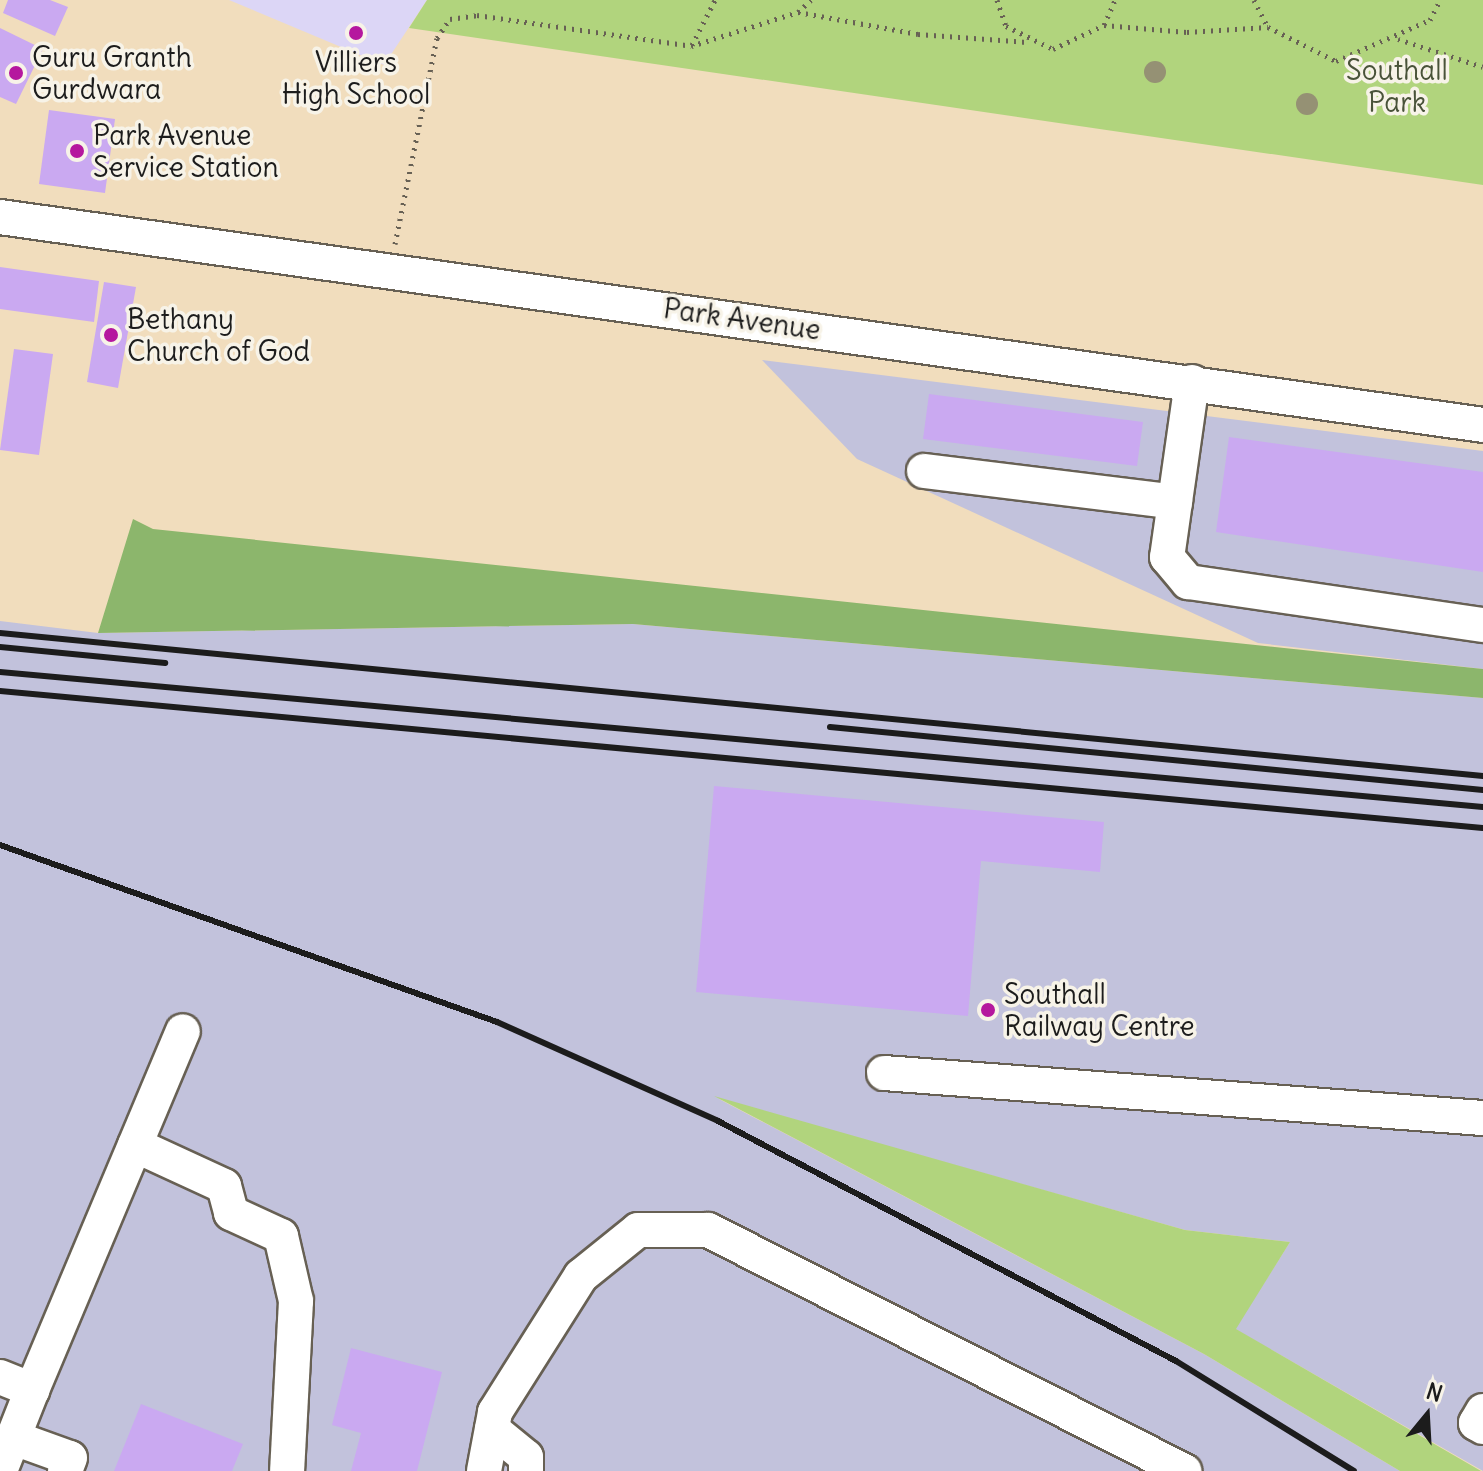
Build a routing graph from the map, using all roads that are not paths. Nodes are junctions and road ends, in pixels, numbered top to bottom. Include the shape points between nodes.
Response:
1 (0, 217) edge
2 (1192, 382) junction
3 (1483, 425) edge
4 (924, 471) dead end
5 (1175, 502) junction
6 (1483, 625) edge
7 (183, 1031) dead end
8 (884, 1073) dead end
9 (1483, 1118) edge
10 (135, 1145) junction
11 (0, 1377) edge
12 (32, 1390) junction
13 (492, 1429) junction
14 (14, 1438) junction
15 (0, 1471) edge
16 (65, 1471) edge
17 (287, 1471) edge
18 (484, 1471) edge
19 (526, 1471) edge
20 (1184, 1471) edge

1 - 2 street, Park Avenue
2 - 3 street, Park Avenue
2 - 5 street
4 - 5 street
5 - 6 street via 1167,557 1188,582
7 - 10 street
8 - 9 street
10 - 12 street
10 - 17 street via 224,1186 231,1213 281,1236 296,1301
11 - 12 street
12 - 14 street
13 - 18 street
13 - 19 street via 526,1457
13 - 20 street via 495,1412 581,1276 638,1230 708,1230
14 - 15 street
14 - 16 street via 70,1458

